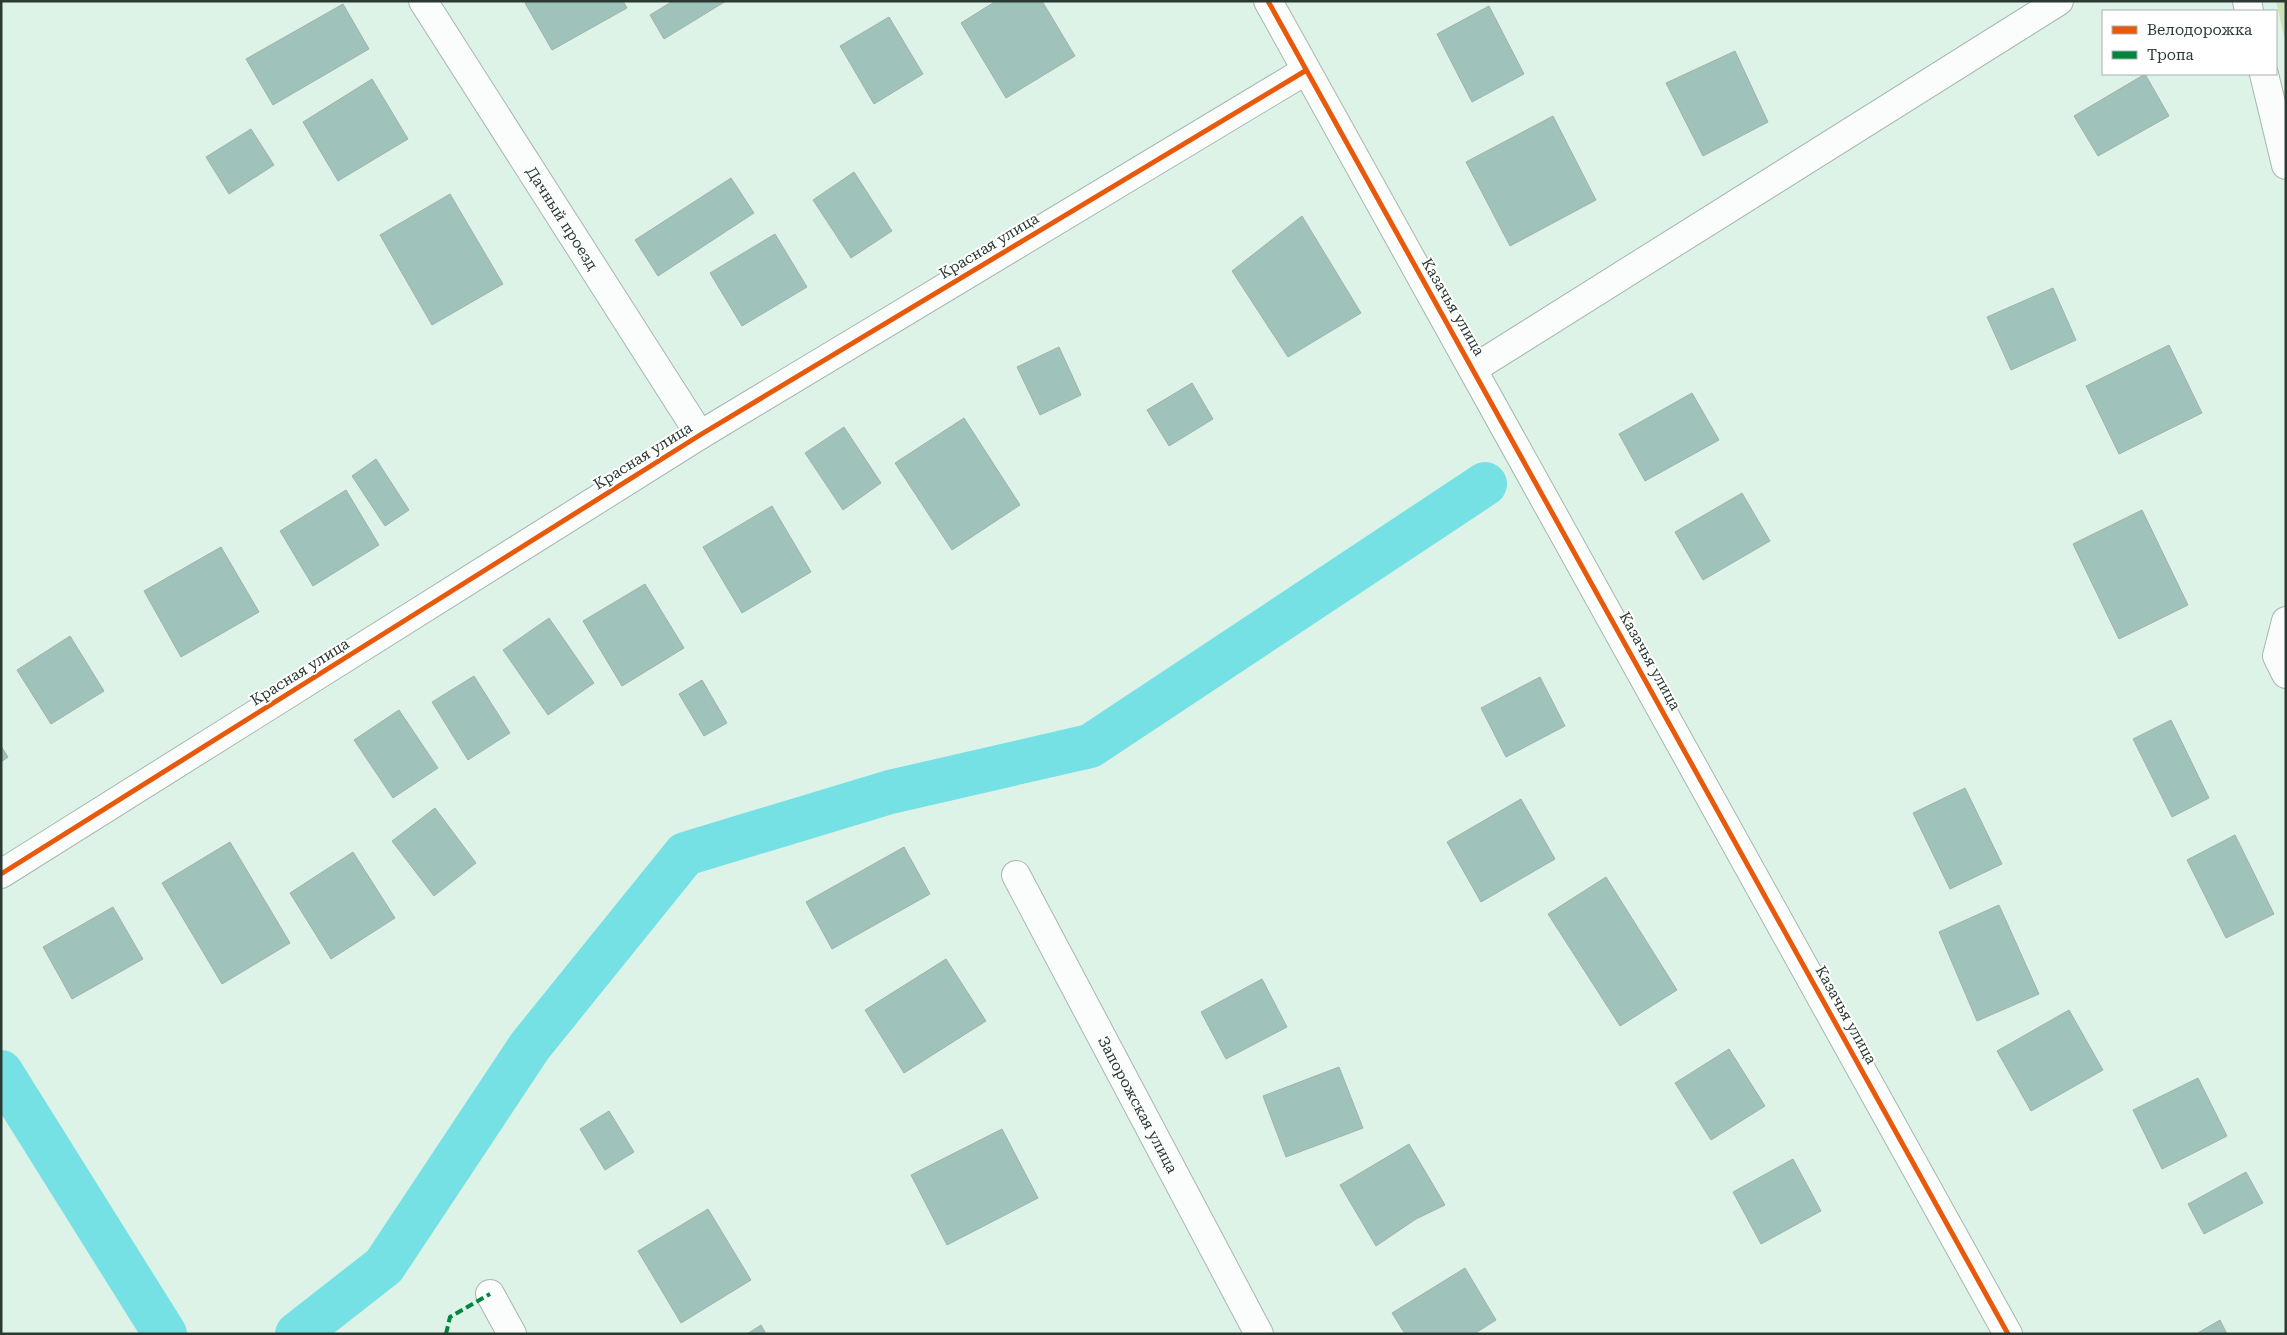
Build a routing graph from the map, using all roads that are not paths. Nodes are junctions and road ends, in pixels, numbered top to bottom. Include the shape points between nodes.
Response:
1 (423, 1) edge
2 (1268, 1) edge
3 (2059, 1) edge
4 (1305, 71) junction
5 (2264, 75) edge
6 (2286, 165) edge
7 (1473, 369) junction
8 (700, 435) junction
9 (2286, 621) edge
10 (2286, 674) edge
11 (1, 874) edge
12 (1016, 875) dead end
13 (490, 1294) dead end
14 (512, 1334) edge
15 (1259, 1334) edge
16 (2008, 1334) edge

1 - 8 street, Дачный проезд
2 - 4 street, Казачья улица
3 - 7 street
4 - 7 street, Казачья улица
4 - 8 street, Красная улица
5 - 6 street
7 - 16 street, Казачья улица
8 - 11 street, Красная улица
9 - 10 street via 2277,656
12 - 15 street, Запорожская улица
13 - 14 street

